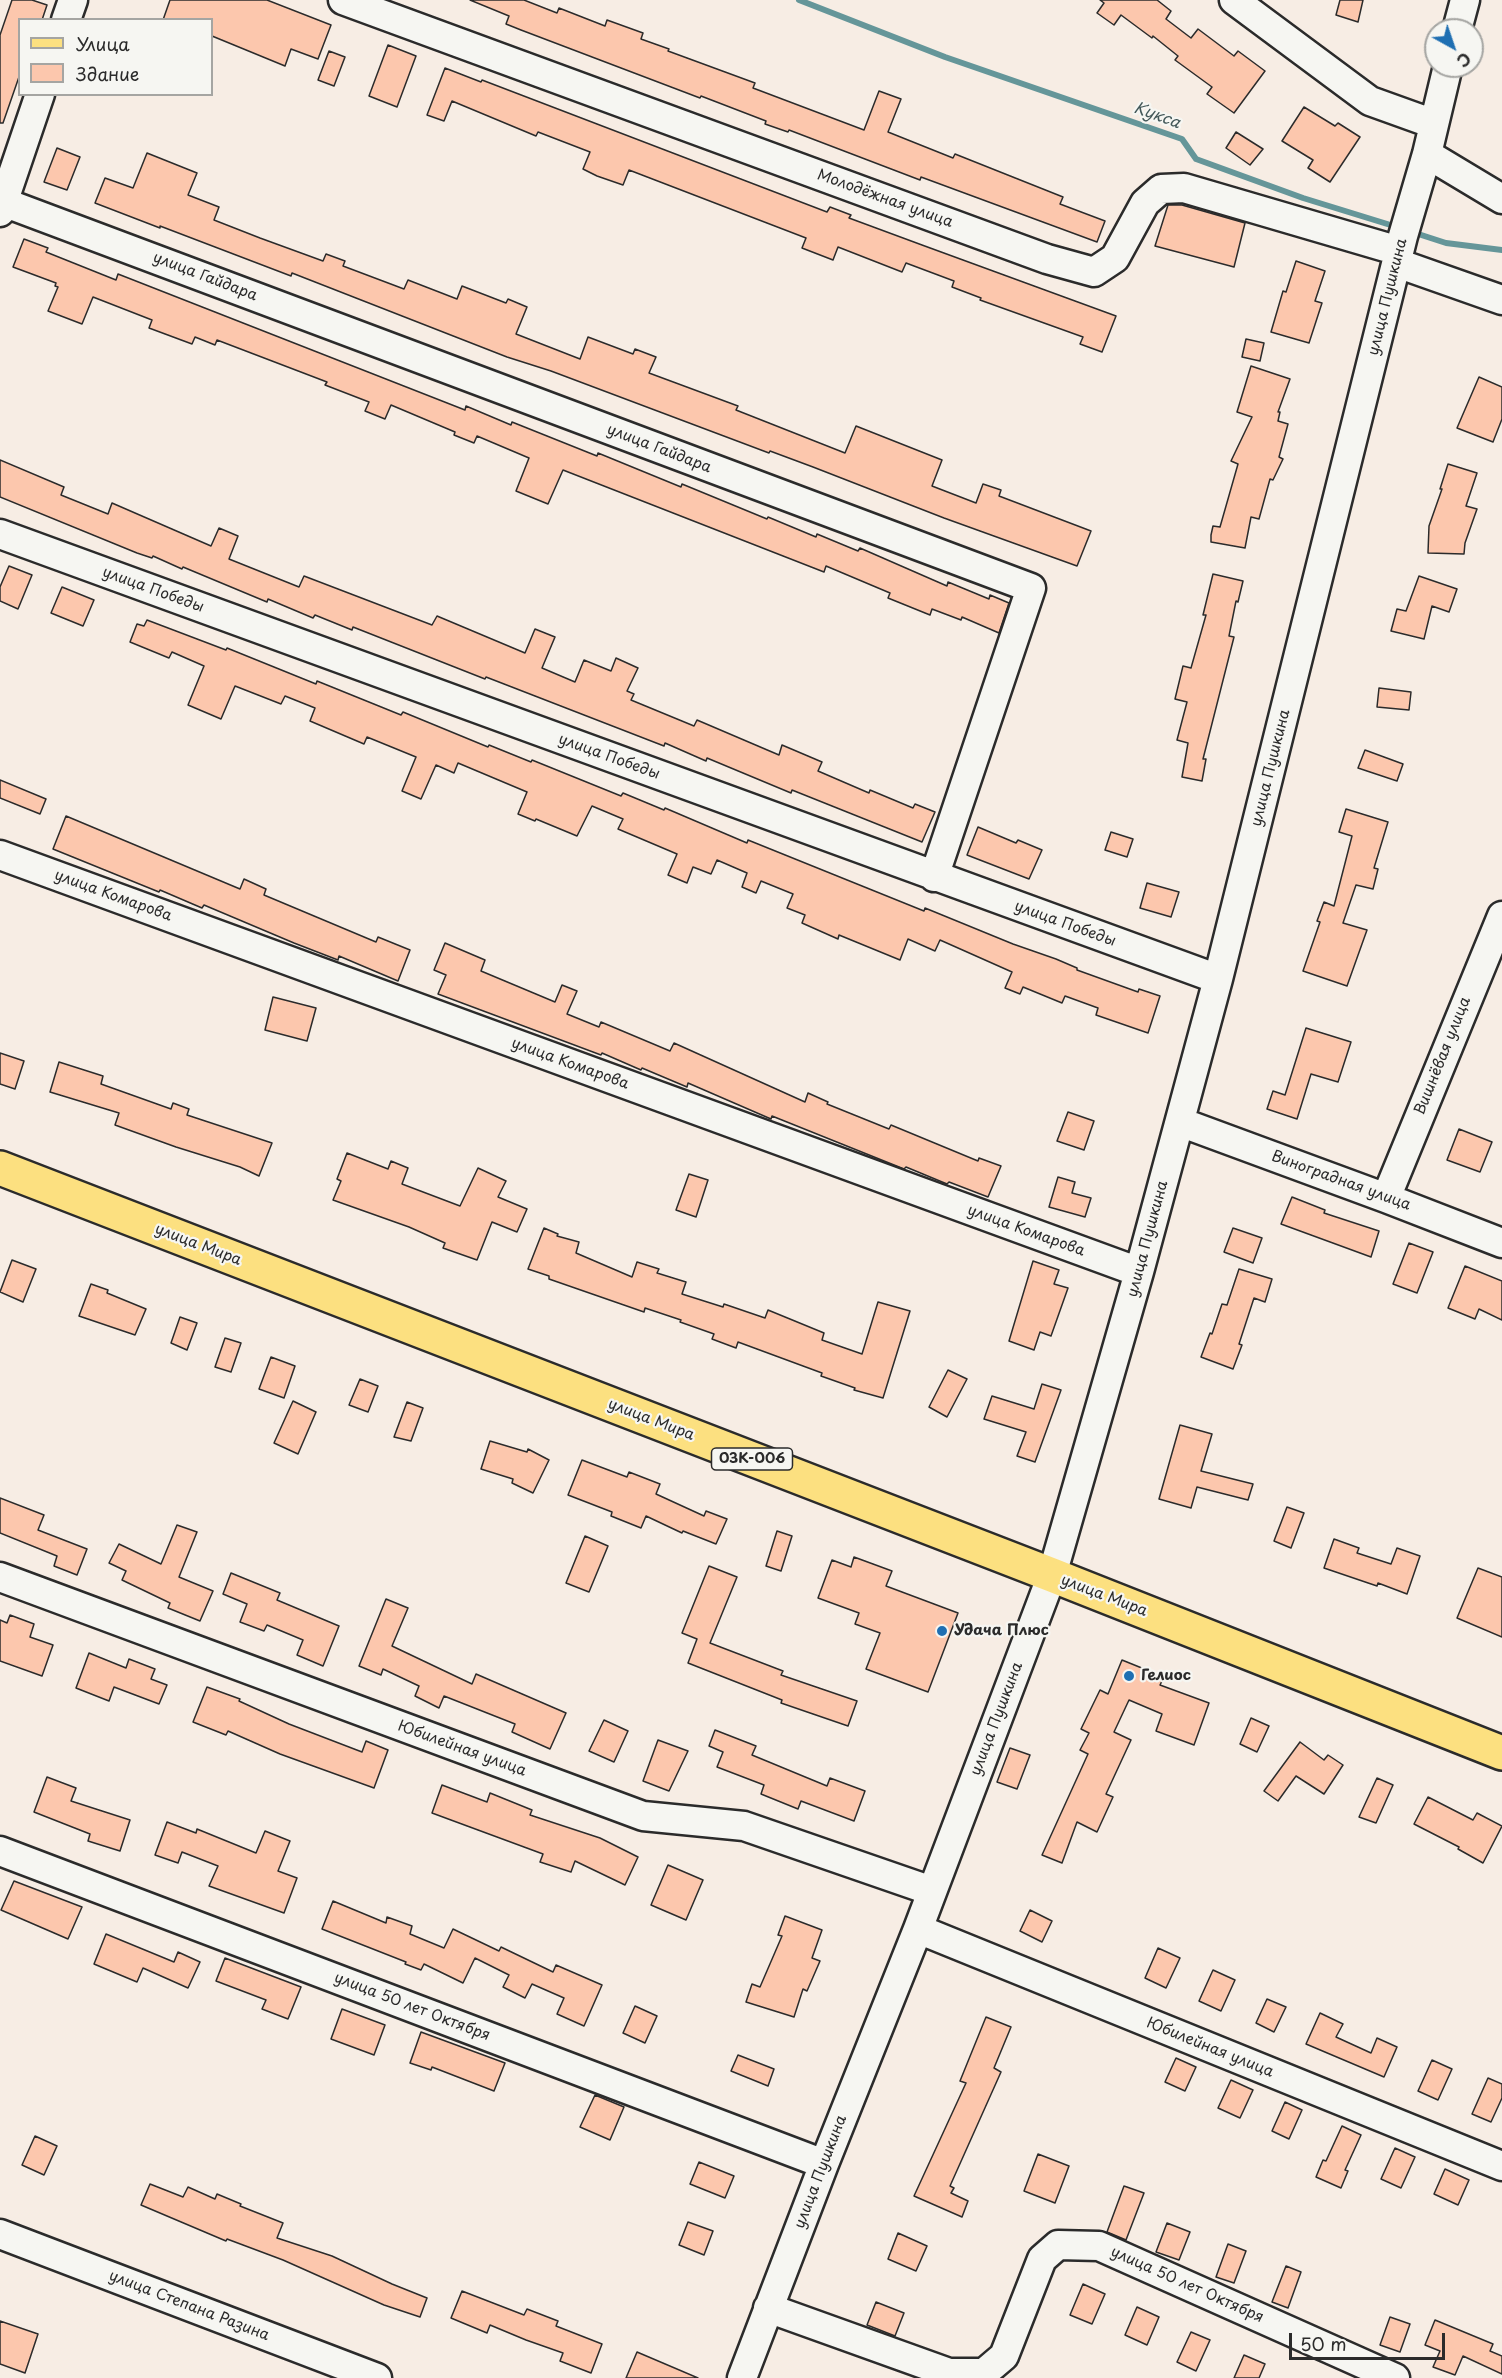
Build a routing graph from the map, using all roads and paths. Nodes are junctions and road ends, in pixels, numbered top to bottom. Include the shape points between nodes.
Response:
1 (73, 0) edge
2 (343, 0) edge
3 (1234, 0) edge
4 (1465, 0) edge
5 (67, 18) edge
6 (1460, 18) edge
7 (1446, 78) edge
8 (39, 96) edge
9 (1434, 124) junction
10 (1427, 154) junction
11 (1502, 199) edge
12 (2, 207) edge
13 (1402, 240) junction
14 (1502, 300) edge
15 (0, 534) edge
16 (0, 855) edge
17 (934, 877) junction
18 (1502, 916) edge
19 (1218, 979) junction
20 (1180, 1122) junction
21 (0, 1168) edge
22 (1386, 1197) junction
23 (1502, 1243) edge
24 (1139, 1272) junction
25 (1052, 1575) junction
26 (0, 1577) edge
27 (1502, 1753) edge
28 (0, 1851) edge
29 (932, 1891) junction
30 (918, 1929) junction
31 (824, 2164) junction
32 (1502, 2166) edge
33 (0, 2234) edge
34 (768, 2308) junction
35 (377, 2378) edge
36 (742, 2378) edge
37 (1395, 2378) edge

1 - 5 street
2 - 13 street, Молодёжная улица via 1047,259 1094,272 1115,258 1145,203 1161,189 1184,188
3 - 9 street via 1370,101
4 - 6 street
7 - 9 street, улица Пушкина
8 - 12 street
9 - 10 street, улица Пушкина
10 - 11 street
10 - 13 street, улица Пушкина
12 - 17 street, улица Гайдара via 1031,588
13 - 14 street
13 - 19 street, улица Пушкина
15 - 17 street, улица Победы
16 - 24 street, улица Комарова
17 - 19 street, улица Победы
18 - 22 street, Вишнёвая улица
19 - 20 street, улица Пушкина
20 - 22 street, Виноградная улица
20 - 24 street, улица Пушкина
21 - 25 main road, улица Мира / 03К-006
22 - 23 street, Виноградная улица
24 - 25 street, улица Пушкина
25 - 27 main road, улица Мира / 03К-006
25 - 29 street, улица Пушкина
26 - 29 street, Юбилейная улица via 643,1816 744,1826
28 - 31 street, улица 50 лет Октября
29 - 30 street, улица Пушкина
30 - 31 street, улица Пушкина
30 - 32 street, Юбилейная улица
31 - 34 street, улица Пушкина
33 - 35 street, улица Степана Разина
34 - 36 street, улица Пушкина
34 - 37 street, улица 50 лет Октября via 949,2373 984,2373 1004,2356 1042,2259 1058,2246 1099,2246

